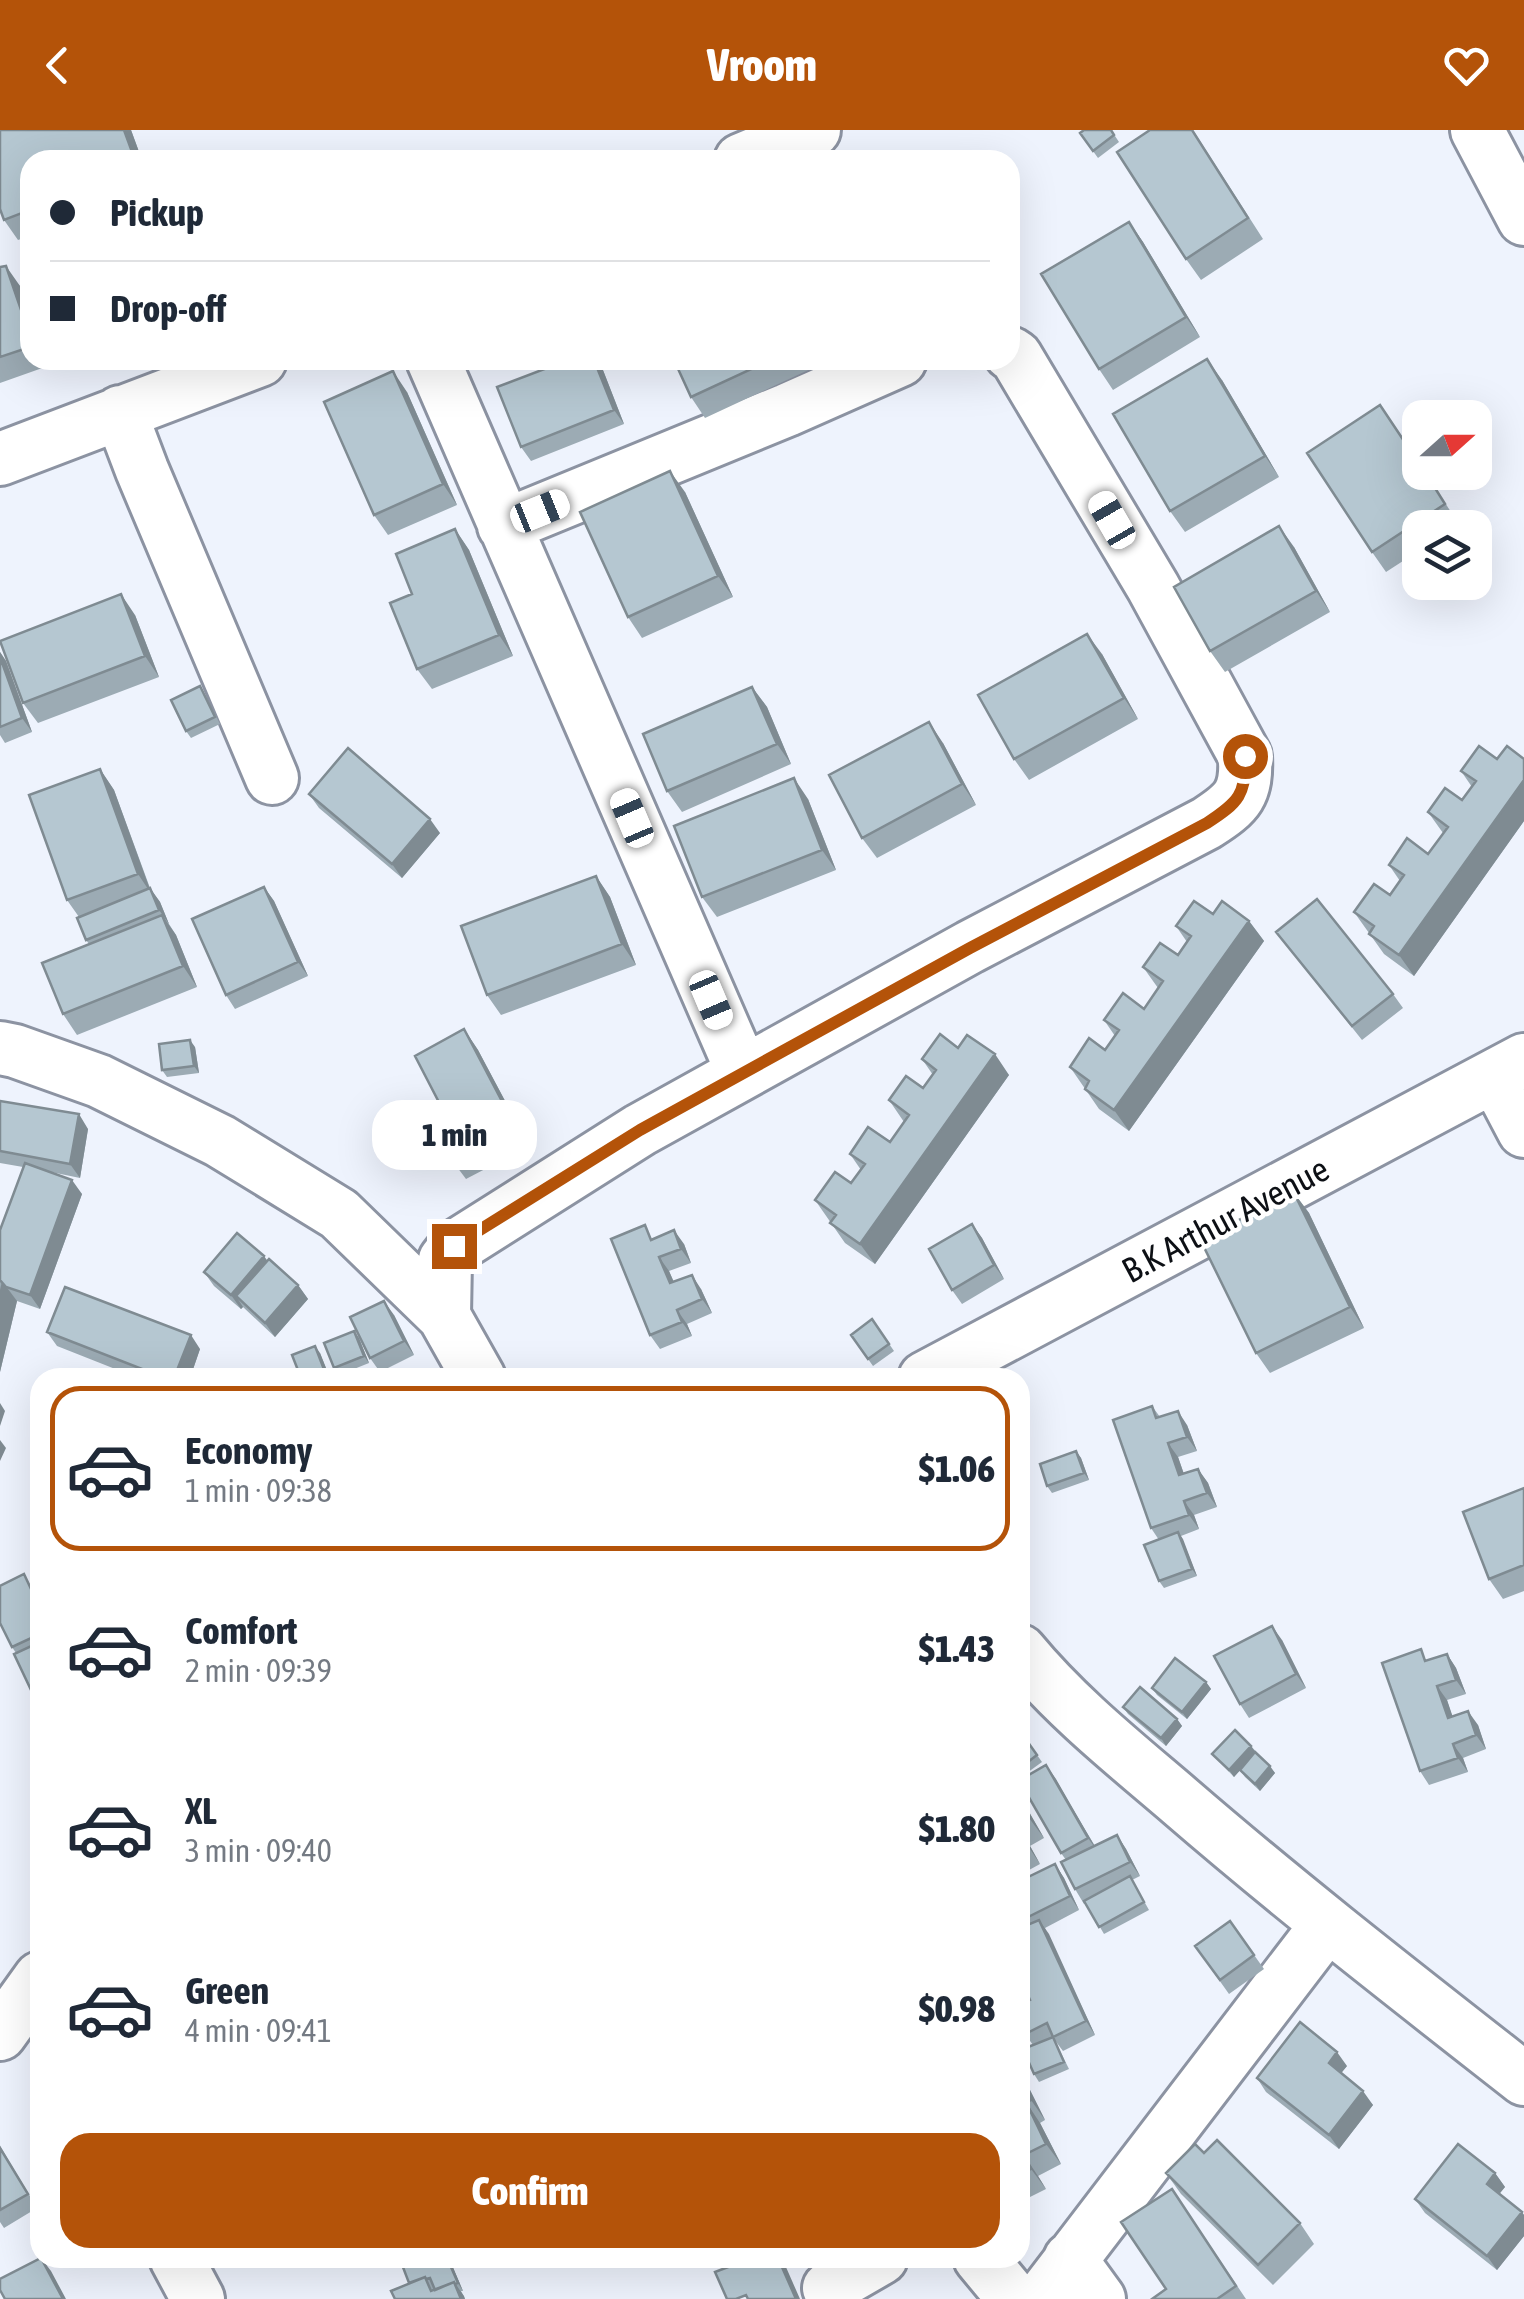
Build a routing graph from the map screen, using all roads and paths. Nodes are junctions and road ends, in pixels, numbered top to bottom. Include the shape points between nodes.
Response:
1 (814, 130) edge
2 (1477, 130) edge
3 (765, 150) edge
4 (1524, 219) edge
5 (1020, 363) edge
6 (233, 370) edge
7 (437, 370) edge
8 (877, 370) edge
9 (120, 412) junction
10 (0, 458) edge
11 (504, 526) junction
12 (272, 778) dead end
13 (0, 1048) edge
14 (1509, 1068) edge
15 (743, 1073) junction
16 (1524, 1131) edge
17 (444, 1316) junction
18 (473, 1368) edge
19 (944, 1368) edge
20 (1030, 1664) edge
21 (1326, 1925) junction
22 (30, 1996) edge
23 (0, 2034) edge
24 (1524, 2079) edge
25 (181, 2268) edge
26 (863, 2268) edge
27 (988, 2268) edge
28 (1070, 2286) edge
29 (828, 2288) dead end
30 (198, 2299) edge
31 (1014, 2299) edge

1 - 3 street
2 - 4 street
5 - 15 street via 1245,756 1241,796 1207,823
6 - 9 street
7 - 11 street
8 - 11 street
9 - 10 street
9 - 12 street
11 - 15 street
13 - 17 street via 99,1081 220,1141 339,1214
14 - 16 street
14 - 19 street, B.K Arthur Avenue
15 - 17 street via 454,1246 445,1260
17 - 18 street
20 - 21 street via 1106,1738
21 - 24 street
21 - 28 street
22 - 23 street
25 - 30 street
26 - 29 street
27 - 31 street

